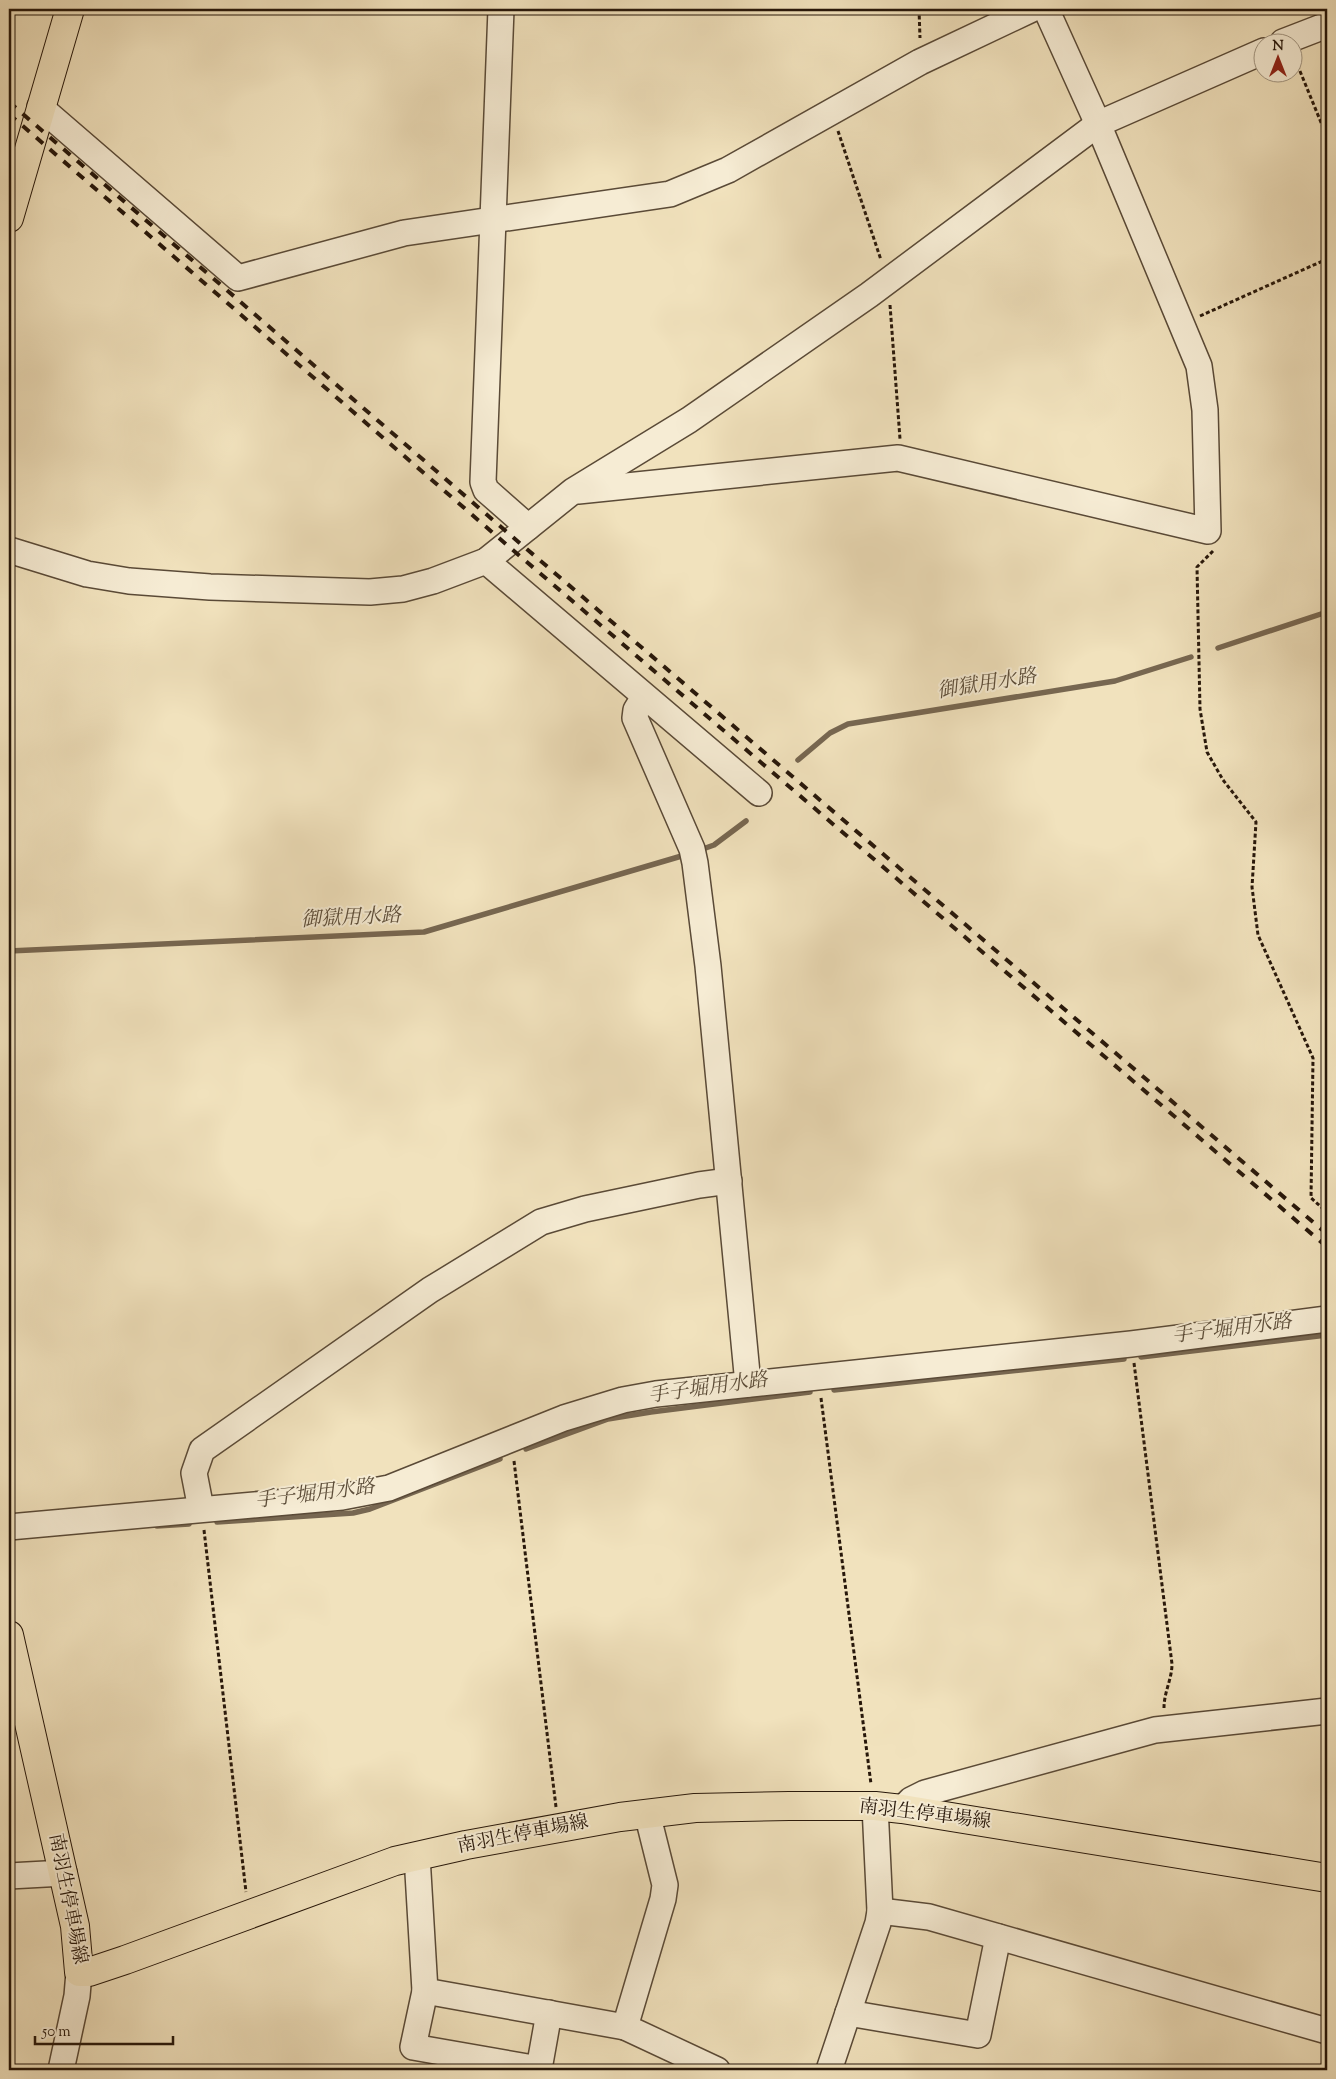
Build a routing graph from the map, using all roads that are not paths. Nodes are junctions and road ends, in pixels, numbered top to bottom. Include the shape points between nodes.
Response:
1 (70, 9) edge
2 (501, 9) edge
3 (1032, 9) edge
4 (1046, 9) edge
5 (1327, 25) edge
6 (1304, 34) edge
7 (1254, 55) edge
8 (40, 108) junction
9 (1098, 124) junction
10 (9, 218) edge
11 (493, 219) junction
12 (573, 492) junction
13 (528, 527) junction
14 (9, 550) edge
15 (486, 561) junction
16 (644, 697) junction
17 (759, 793) dead end
18 (729, 1181) junction
19 (1327, 1319) edge
20 (748, 1384) junction
21 (201, 1509) junction
22 (9, 1526) edge
23 (9, 1635) edge
24 (1327, 1711) edge
25 (888, 1807) junction
26 (647, 1813) junction
27 (417, 1856) junction
28 (64, 1873) junction
29 (9, 1876) edge
30 (1327, 1878) edge
31 (880, 1911) junction
32 (998, 1936) junction
33 (79, 1972) junction
34 (425, 1991) junction
35 (848, 2012) junction
36 (549, 2014) junction
37 (625, 2027) junction
38 (1327, 2031) edge
39 (61, 2070) edge
40 (717, 2070) edge
41 (829, 2070) edge

1 - 8 main road
2 - 11 street
3 - 11 street via 920,62 728,170 670,194
4 - 9 street
5 - 6 street
7 - 9 street
8 - 10 main road
8 - 11 street via 238,278 404,233
9 - 12 street via 888,281 689,420
9 - 12 street via 1199,366 1205,410 1208,532 902,459
11 - 13 street via 483,482 486,490
12 - 13 street
13 - 15 street
14 - 15 street via 87,574 130,581 370,592 402,590
15 - 16 street
16 - 17 street
16 - 18 street via 636,710 636,718 695,863
18 - 20 street
18 - 21 street via 585,1209 541,1222 446,1280 202,1450 194,1474
19 - 20 street via 1131,1344
20 - 21 street via 623,1400 564,1418 389,1488 368,1493
21 - 22 street
23 - 28 main road, 南羽生停車場線
24 - 25 street via 1146,1733 925,1793
25 - 26 main road, 南羽生停車場線 via 731,1806
25 - 30 main road, 南羽生停車場線
25 - 31 street
26 - 27 main road, 南羽生停車場線
26 - 37 street via 665,1885
27 - 33 main road, 南羽生停車場線 via 395,1860 102,1968
27 - 34 street
28 - 29 street
28 - 33 main road, 南羽生停車場線 via 76,1926
31 - 32 street via 929,1917
31 - 35 street
32 - 35 street via 978,2036
32 - 38 street
33 - 39 street
34 - 36 street
34 - 36 street via 413,2047 539,2069
35 - 41 street
36 - 37 street
37 - 40 street

